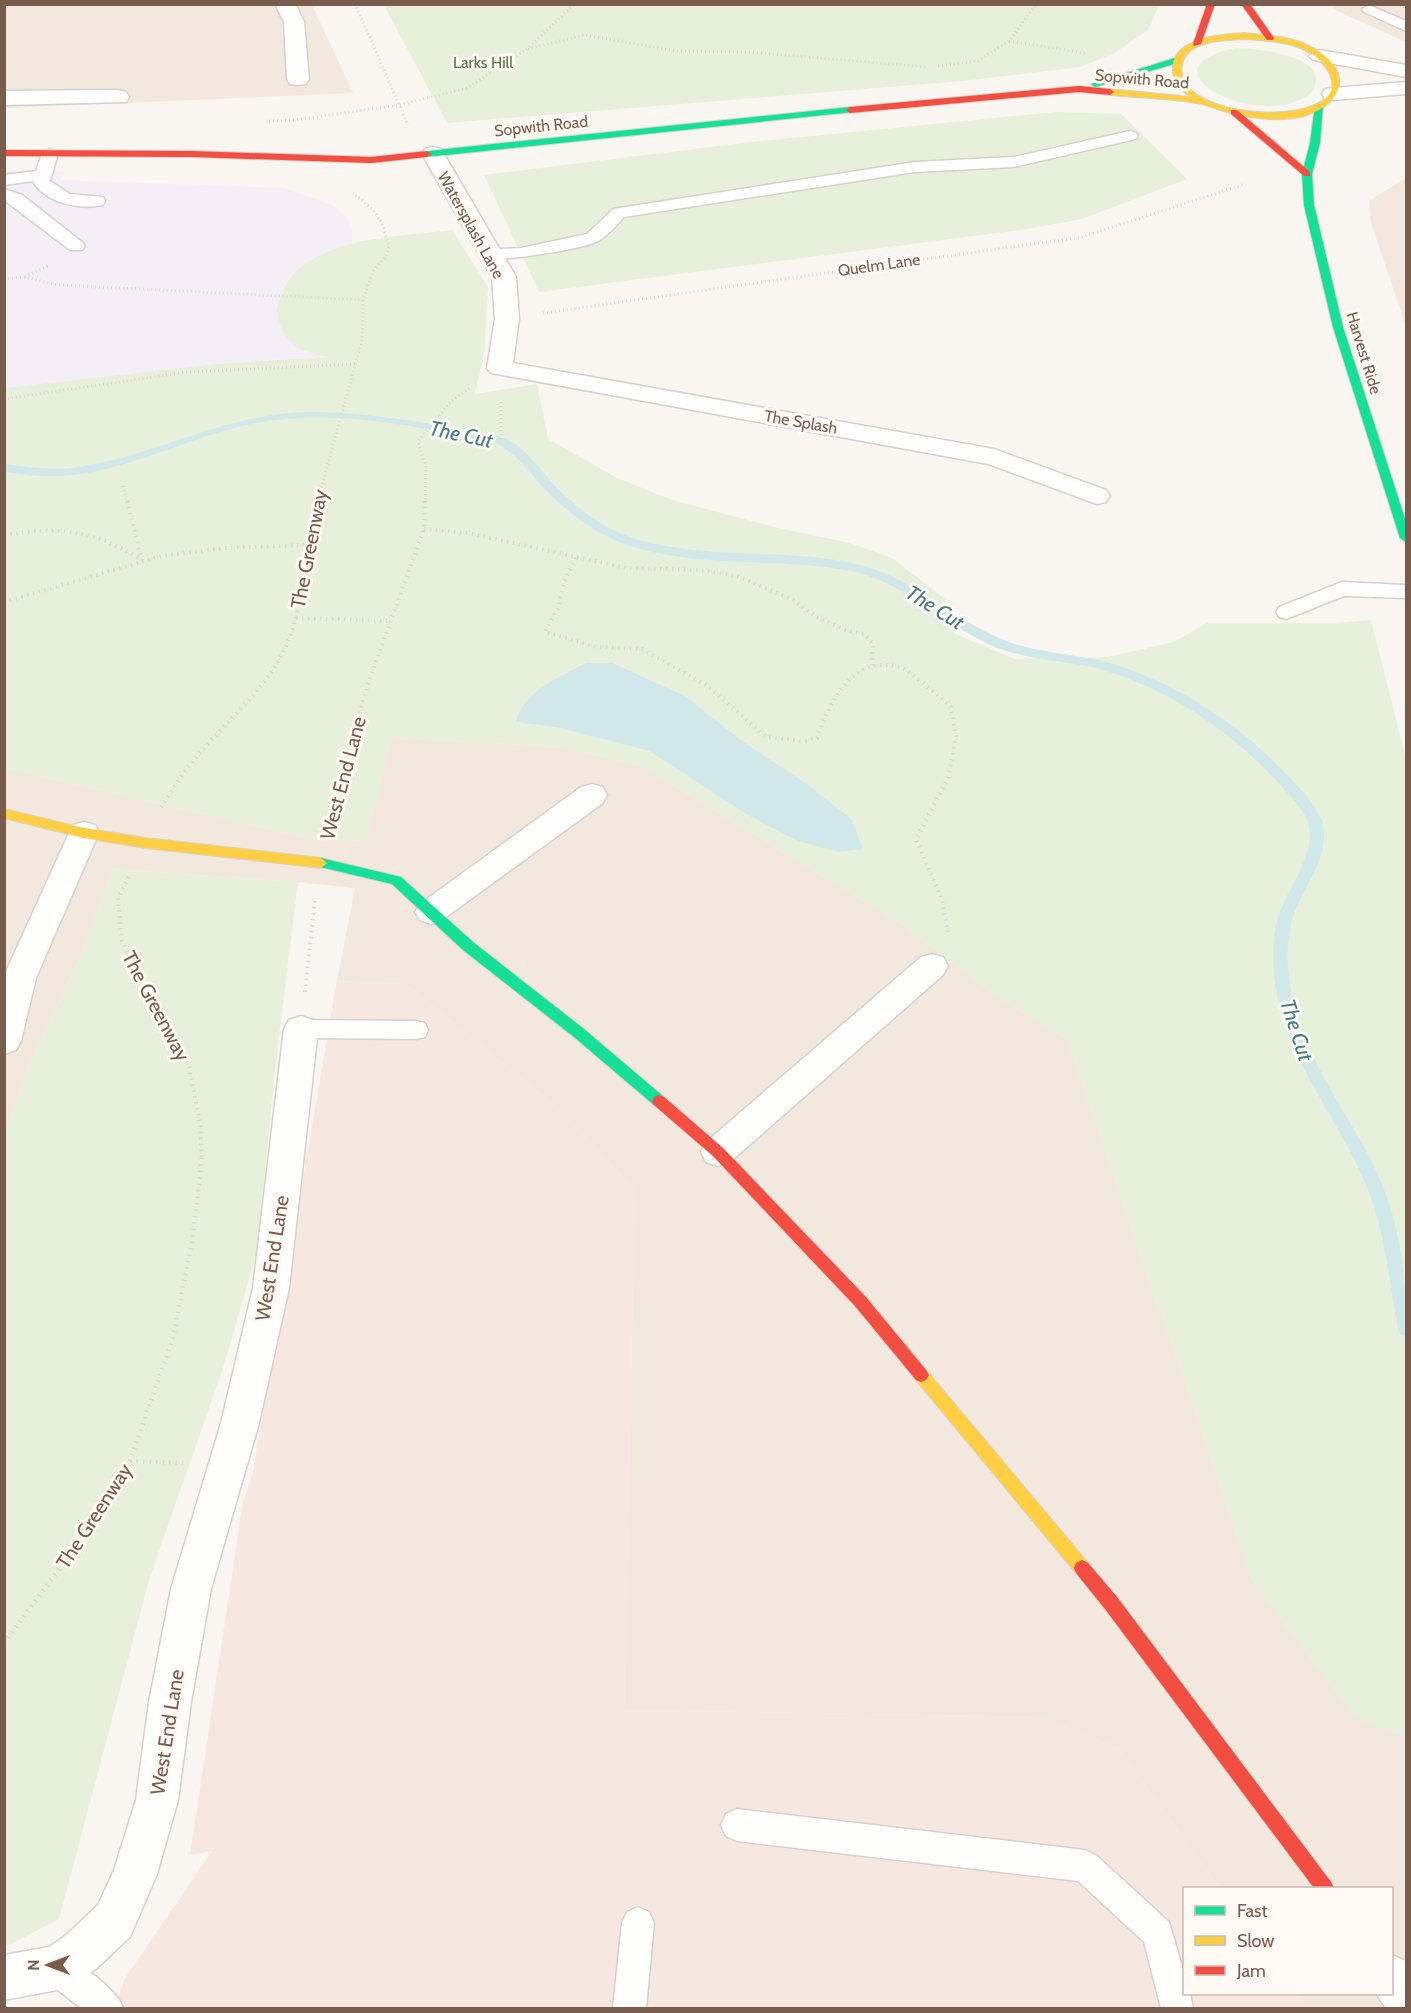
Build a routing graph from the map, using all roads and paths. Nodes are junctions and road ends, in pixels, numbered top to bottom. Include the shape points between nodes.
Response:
1 (285, 4) edge
2 (355, 4) edge
3 (574, 4) edge
4 (1036, 4) edge
5 (1211, 4) edge
6 (1245, 4) edge
7 (1369, 9) dead end
8 (1407, 27) edge
9 (1270, 38) junction
10 (1009, 41) junction
11 (1197, 44) junction
12 (527, 49) junction
13 (1089, 54) dead end
14 (1320, 56) junction
15 (1178, 60) junction
16 (1407, 71) edge
17 (298, 79) dead end
18 (1407, 87) edge
19 (1079, 89) junction
20 (118, 97) dead end
21 (4, 98) edge
22 (1326, 100) junction
23 (1202, 101) junction
24 (400, 105) junction
25 (1234, 112) junction
26 (408, 124) dead end
27 (1130, 136) dead end
28 (4, 153) edge
29 (50, 154) junction
30 (433, 154) junction
31 (1306, 174) junction
32 (44, 175) junction
33 (4, 180) edge
34 (1245, 184) dead end
35 (345, 189) dead end
36 (4, 194) edge
37 (97, 201) dead end
38 (76, 246) dead end
39 (490, 254) junction
40 (4, 279) edge
41 (363, 300) junction
42 (507, 319) junction
43 (355, 364) junction
44 (500, 368) junction
45 (4, 399) edge
46 (501, 441) dead end
47 (123, 486) dead end
48 (1097, 496) dead end
49 (424, 529) junction
50 (4, 535) edge
51 (1407, 538) edge
52 (307, 545) junction
53 (576, 558) junction
54 (142, 561) junction
55 (1407, 592) edge
56 (4, 602) edge
57 (1286, 612) dead end
58 (296, 618) junction
59 (391, 621) junction
60 (872, 667) junction
61 (592, 795) dead end
62 (4, 813) edge
63 (84, 833) junction
64 (146, 843) junction
65 (321, 863) junction
66 (431, 912) junction
67 (932, 966) joint
68 (301, 1029) junction
69 (416, 1030) dead end
70 (4, 1041) edge
71 (718, 1152) junction
72 (130, 1461) junction
73 (227, 1466) junction
74 (4, 1643) edge
75 (737, 1825) dead end
76 (1324, 1887) edge
77 (638, 1923) dead end
78 (57, 1968) junction
79 (4, 1978) edge
80 (1393, 1979) edge
81 (1407, 1998) edge
82 (107, 2008) edge
83 (629, 2008) edge
84 (1177, 2008) edge

1 - 17 street via 294,22
2 - 24 path
3 - 12 path
4 - 10 path
5 - 11 street
6 - 9 street
7 - 8 lane
9 - 11 street via 1218,38
9 - 14 street
10 - 12 path via 978,61 927,67 747,52 677,51 584,35
10 - 13 path
11 - 15 street
12 - 24 path via 467,88
14 - 16 street
14 - 22 street, Harvest Ride via 1332,68 1337,81
15 - 19 street, Sopwith Road
15 - 23 street via 1179,81
18 - 22 street
19 - 23 street, Sopwith Road
19 - 30 street, Sopwith Road
20 - 21 street
22 - 25 street via 1301,112 1280,116
22 - 31 street, Harvest Ride
23 - 25 street
24 - 26 path
25 - 31 street
27 - 39 lane via 1014,162 915,167 619,213 593,238 520,253
28 - 29 street, Sopwith Road
29 - 30 street, Sopwith Road via 355,160
29 - 32 lane
30 - 39 street, Watersplash Lane
31 - 51 street, Harvest Ride via 1309,205 1338,327
32 - 33 lane
32 - 37 lane via 41,182 64,200
34 - 42 path, Quelm Lane via 1082,237
35 - 41 path, The Greenway via 373,210 389,246 373,271
36 - 38 lane
39 - 42 street, Watersplash Lane via 504,277
40 - 41 path via 25,277 57,285
41 - 43 path, The Greenway via 362,341
42 - 44 street, Watersplash Lane
43 - 45 path via 187,372
43 - 52 path, The Greenway
44 - 46 path
44 - 48 street, The Splash via 994,458
44 - 49 path, West End Lane via 448,403 418,442 426,467
47 - 54 path
49 - 53 path via 468,533
49 - 59 path, West End Lane
50 - 54 path via 40,528 72,529 100,537
52 - 54 path via 198,550
52 - 58 path, The Greenway
53 - 60 path via 626,568 700,570 756,582 817,617 864,634 873,643
53 - 60 path via 545,632 597,647 642,649 706,685 767,737 804,741 816,738 844,682
54 - 56 path
55 - 57 lane via 1342,589
58 - 59 path
58 - 64 path, The Greenway via 286,646 266,678 183,775 159,810
59 - 65 path, West End Lane via 339,782
60 - 67 path via 901,666 951,707 956,736 948,778 916,839 942,900 949,935
61 - 66 street
62 - 63 street
63 - 64 street
63 - 70 street via 20,978
64 - 65 street
64 - 72 path, The Greenway via 118,898 121,939 137,978 189,1066 202,1157 194,1236 173,1338
65 - 66 street via 396,880
65 - 68 path, West End Lane
66 - 71 street
67 - 71 street
68 - 69 lane
68 - 73 street, West End Lane via 271,1288
71 - 76 street via 860,1301 1112,1603
72 - 73 path
72 - 74 path, The Greenway via 75,1548
73 - 78 street, West End Lane via 191,1589 157,1800 135,1874 114,1921
75 - 84 lane via 1085,1866 1158,1933
77 - 83 lane
78 - 79 street, West End Lane
78 - 82 lane
80 - 81 street

